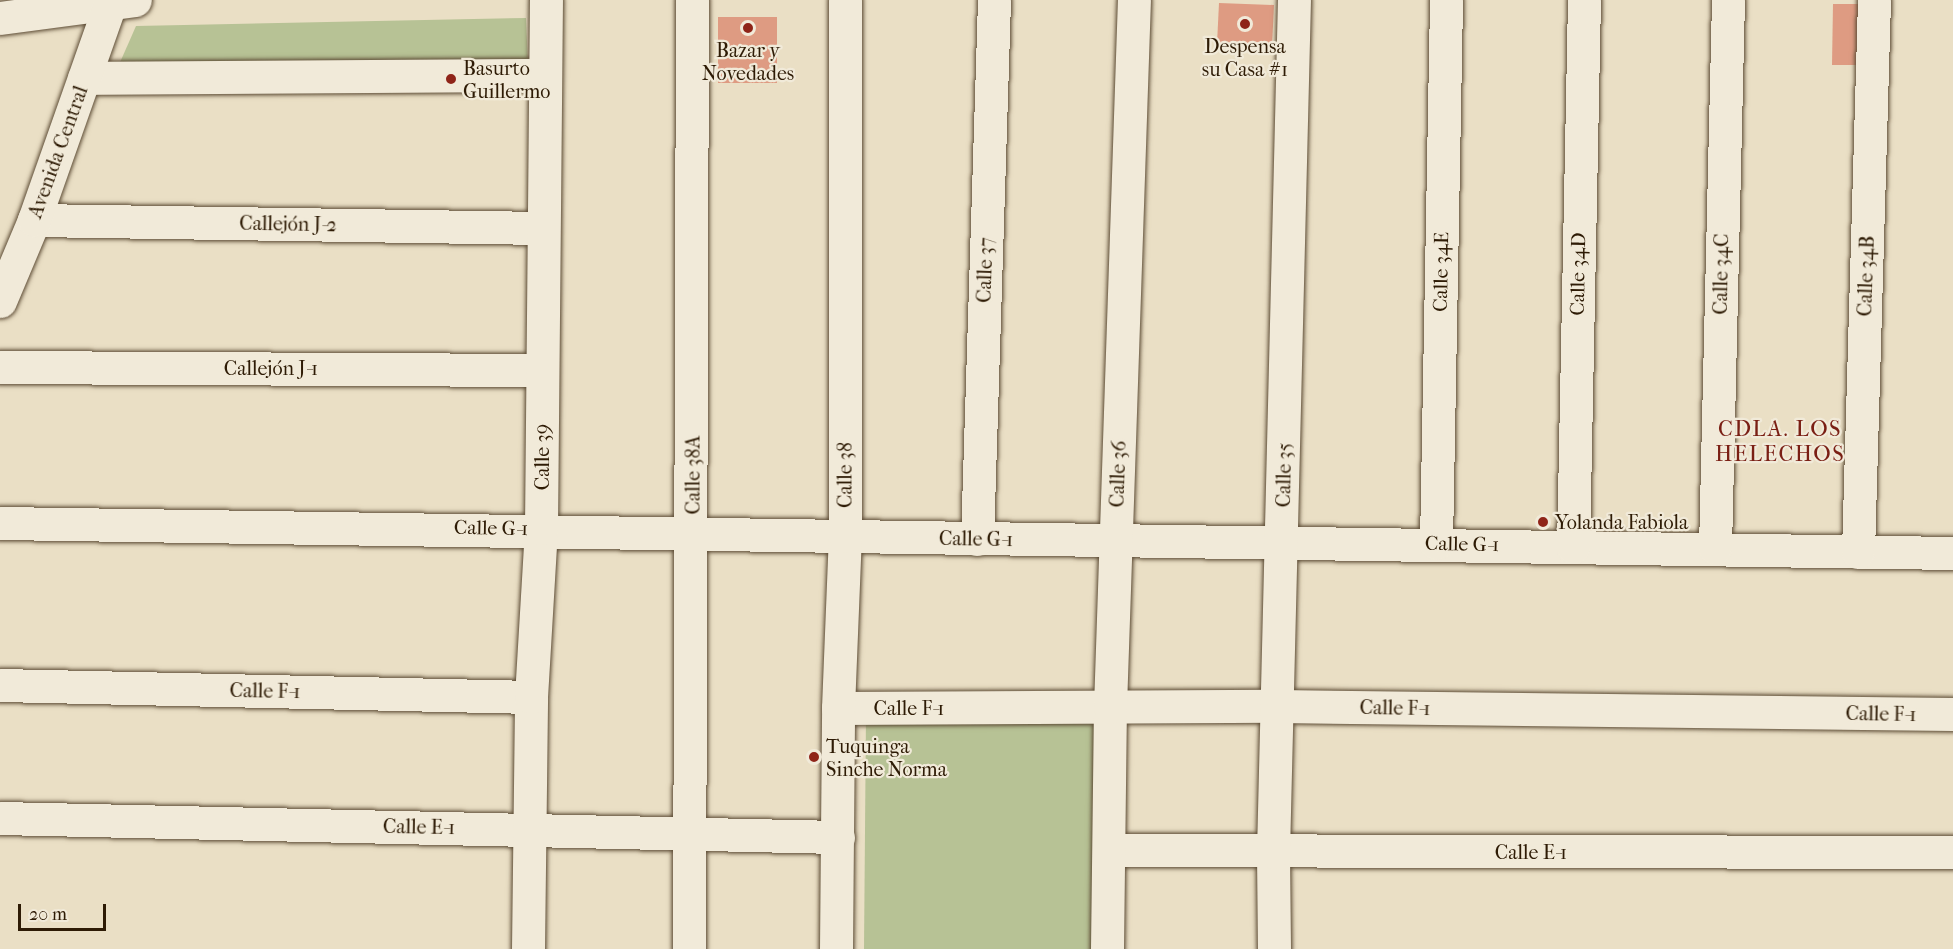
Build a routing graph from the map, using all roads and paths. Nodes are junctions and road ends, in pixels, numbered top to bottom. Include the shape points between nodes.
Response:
1 (546, 0) edge
2 (692, 0) edge
3 (845, 0) edge
4 (994, 0) edge
5 (1134, 0) edge
6 (1294, 0) edge
7 (1446, 0) edge
8 (1584, 0) edge
9 (1728, 0) edge
10 (1874, 0) edge
11 (123, 1) edge
12 (0, 18) edge
13 (543, 75) junction
14 (84, 78) junction
15 (34, 220) junction
16 (542, 228) junction
17 (0, 301) edge
18 (0, 367) edge
19 (542, 370) junction
20 (0, 523) edge
21 (541, 528) junction
22 (693, 531) junction
23 (845, 536) junction
24 (977, 539) junction
25 (1116, 541) junction
26 (1282, 541) junction
27 (1436, 543) junction
28 (1573, 547) junction
29 (1715, 548) junction
30 (1858, 552) junction
31 (1953, 553) edge
32 (0, 685) edge
33 (531, 697) junction
34 (1277, 706) junction
35 (1110, 707) junction
36 (838, 708) junction
37 (1953, 714) edge
38 (0, 818) edge
39 (530, 830) junction
40 (687, 835) junction
41 (838, 837) junction
42 (1109, 850) junction
43 (1273, 852) junction
44 (1953, 852) edge
45 (528, 949) edge
46 (689, 949) edge
47 (836, 949) edge
48 (1107, 949) edge
49 (1274, 949) edge

1 - 13 street, Calle 39
2 - 22 street, Calle 38A
3 - 23 street, Calle 38
4 - 24 street, Calle 37
5 - 25 street, Calle 36
6 - 26 street, Calle 35
7 - 27 street, Calle 34E
8 - 28 street, Calle 34D
9 - 29 street, Calle 34C
10 - 30 street, Calle 34B
11 - 12 street
11 - 14 street, Avenida Central
13 - 14 street
13 - 16 street, Calle 39
14 - 15 street, Avenida Central
15 - 16 street, Callejón J-2
15 - 17 street, Avenida Central
16 - 19 street, Calle 39
18 - 19 street, Callejón J-1
19 - 21 street, Calle 39
20 - 21 street, Calle G-1
21 - 22 street, Calle G-1
21 - 33 street, Calle 39
22 - 23 street, Calle G-1
22 - 40 street, Calle 38A
23 - 24 street, Calle G-1
23 - 36 street, Calle 38
24 - 25 street, Calle G-1
25 - 26 street, Calle G-1
25 - 35 street, Calle 36
26 - 27 street, Calle G-1
26 - 34 street, Calle 35
27 - 28 street, Calle G-1
28 - 29 street, Calle G-1
29 - 30 street, Calle G-1
30 - 31 street, Calle G-1
32 - 33 street, Calle F-1
33 - 39 street, Calle 39
34 - 35 street, Calle F-1
34 - 37 street, Calle F-1
34 - 43 street, Calle 35
35 - 36 street, Calle F-1
35 - 42 street, Calle 36
36 - 41 street, Calle 38
38 - 39 street, Calle E-1
39 - 40 street, Calle E-1
39 - 45 street, Calle 39
40 - 41 street, Calle E-1
40 - 46 street, Calle 38A
41 - 47 street, Calle 38
42 - 43 street, Calle E-1
42 - 48 street, Calle 36
43 - 44 street, Calle E-1
43 - 49 street, Calle 35

